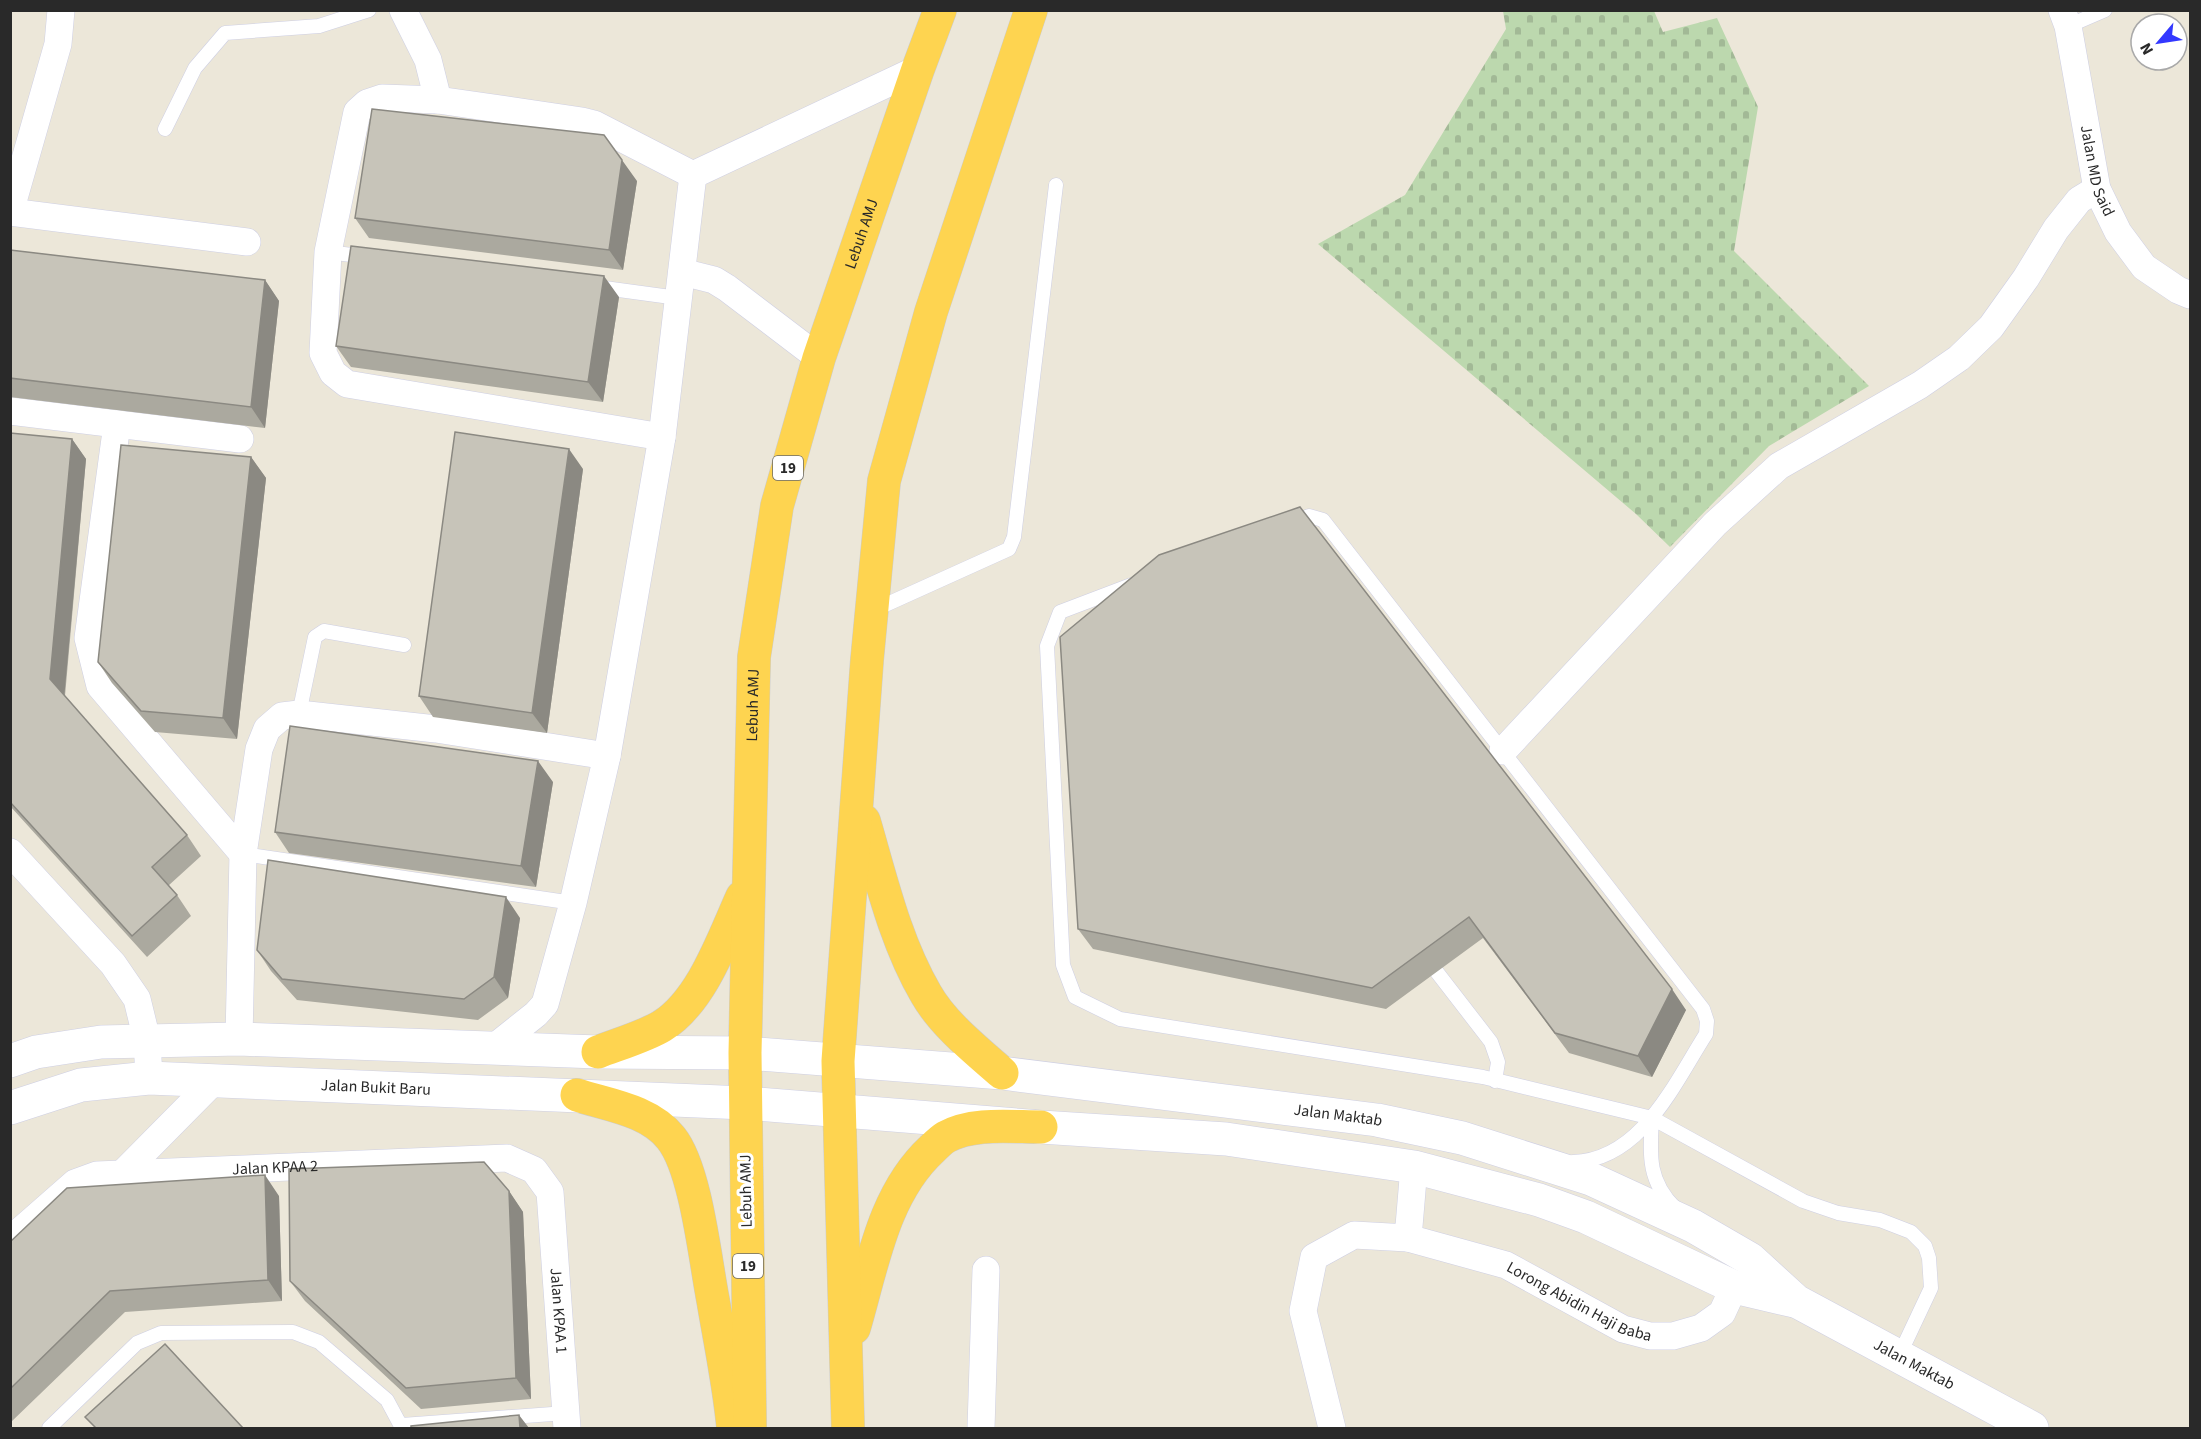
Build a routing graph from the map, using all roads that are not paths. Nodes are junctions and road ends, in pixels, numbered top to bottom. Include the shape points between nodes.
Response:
1 (61, 10) edge
2 (369, 10) edge
3 (403, 10) edge
4 (940, 10) edge
5 (1031, 10) edge
6 (2105, 10) edge
7 (2065, 18) edge
8 (918, 69) junction
9 (438, 100) junction
10 (165, 129) dead end
11 (693, 175) junction
12 (1056, 185) dead end
13 (2097, 189) junction
14 (10, 212) edge
15 (247, 242) dead end
16 (328, 252) junction
17 (386, 259) edge
18 (585, 285) edge
19 (680, 285) junction
20 (2190, 295) edge
21 (819, 358) junction
22 (10, 411) edge
23 (117, 424) junction
24 (662, 437) junction
25 (240, 440) edge
26 (1276, 528) edge
27 (1147, 579) edge
28 (872, 611) junction
29 (404, 645) dead end
30 (299, 714) junction
31 (1503, 751) junction
32 (607, 756) junction
33 (858, 802) junction
34 (10, 852) edge
35 (243, 854) junction
36 (748, 884) junction
37 (573, 903) junction
38 (1419, 949) edge
39 (239, 1039) junction
40 (147, 1041) junction
41 (492, 1049) junction
42 (598, 1052) junction
43 (745, 1053) junction
44 (10, 1061) edge
45 (838, 1061) junction
46 (1002, 1073) junction
47 (149, 1078) junction
48 (214, 1081) junction
49 (1496, 1081) junction
50 (577, 1095) junction
51 (745, 1103) junction
52 (10, 1108) edge
53 (839, 1111) junction
54 (1652, 1118) junction
55 (1041, 1127) junction
56 (1544, 1163) junction
57 (1414, 1167) junction
58 (122, 1174) junction
59 (549, 1192) joint
60 (1693, 1226) junction
61 (1408, 1238) junction
62 (10, 1240) edge
63 (986, 1270) dead end
64 (1734, 1287) junction
65 (1796, 1301) junction
66 (1899, 1356) junction
67 (845, 1358) junction
68 (567, 1420) edge
69 (402, 1427) edge
70 (49, 1428) edge
71 (734, 1428) edge
72 (750, 1428) edge
73 (848, 1428) edge
74 (981, 1428) edge
75 (1332, 1428) edge
76 (2032, 1428) edge

1 - 14 street via 58,44
2 - 10 lane via 319,26 225,33 195,68
3 - 9 street via 428,60
4 - 8 highway, Lebuh AMJ / 19
5 - 28 highway via 931,312 884,482
6 - 7 lane
7 - 13 street, Jalan MD Said
8 - 11 street
8 - 21 highway, Lebuh AMJ / 19
9 - 11 street via 594,124
9 - 16 street via 382,98 357,112
11 - 19 street
12 - 28 lane via 1014,537 1009,549
13 - 20 street, Jalan MD Said via 2118,232 2144,267
13 - 31 street via 2079,200 1990,327 1967,350 1920,385 1779,466 1715,524
14 - 15 street
16 - 17 lane
16 - 24 street via 323,353 333,374 347,384
18 - 19 lane
19 - 21 street via 714,280
19 - 24 street
21 - 36 highway, Lebuh AMJ / 19 via 777,506 754,657
22 - 23 street
23 - 25 street
23 - 35 street via 88,638 100,686
24 - 32 street
26 - 31 lane via 1309,516 1323,520
27 - 49 lane via 1060,612 1053,645 1063,965 1075,997 1120,1019
28 - 33 highway
29 - 30 lane via 324,631 315,637
30 - 32 street via 436,729
30 - 35 street via 282,716 267,729 259,748
31 - 54 lane via 1703,1009 1706,1034
32 - 37 street
33 - 45 highway
33 - 46 highway via 893,918 927,996 960,1035
34 - 40 street via 113,964 137,999
35 - 37 lane
35 - 39 street
36 - 42 highway via 707,974 688,1002 662,1026
36 - 43 highway, Lebuh AMJ / 19
37 - 41 street via 545,1004
38 - 49 lane via 1491,1042 1498,1062
39 - 40 main road
39 - 41 main road
40 - 44 main road via 100,1042 36,1052
40 - 47 street
41 - 42 main road
42 - 43 main road
43 - 45 main road, Jalan Maktab
43 - 51 highway, Lebuh AMJ / 19
45 - 46 main road, Jalan Maktab
45 - 53 highway
46 - 56 main road, Jalan Maktab via 1377,1120 1462,1138
47 - 48 main road, Jalan Bukit Baru
47 - 52 main road, Jalan Bukit Baru via 81,1084
48 - 50 main road, Jalan Bukit Baru
48 - 58 street
49 - 54 lane
50 - 51 main road, Jalan Bukit Baru
50 - 71 highway via 656,1123 672,1138 686,1167
51 - 53 main road, Jalan Maktab
51 - 72 highway, Lebuh AMJ / 19
53 - 55 main road, Jalan Maktab
53 - 67 highway
54 - 56 lane via 1615,1151 1587,1162
54 - 60 lane via 1653,1177 1665,1198
54 - 66 lane via 1803,1201 1911,1232 1925,1246 1931,1288
55 - 57 main road, Jalan Maktab via 1226,1139
55 - 67 highway via 975,1128 945,1137 919,1161 898,1191 883,1229
56 - 60 main road, Jalan Maktab via 1591,1179
57 - 61 street
57 - 64 main road, Jalan Maktab via 1539,1200 1586,1217
58 - 59 street, Jalan KPAA 2 via 507,1158 534,1170
58 - 62 street, Jalan KPAA 2 via 97,1175 75,1183
59 - 68 street, Jalan KPAA 1
60 - 65 main road, Jalan Maktab via 1750,1259
61 - 64 street, Lorong Abidin Haji Baba via 1506,1264 1623,1329 1650,1336 1673,1336 1701,1328 1722,1312
61 - 75 street, Lorong Abidin Haji Baba via 1354,1235 1314,1257 1303,1311
63 - 74 street
64 - 65 main road, Jalan Maktab
65 - 66 main road, Jalan Maktab
66 - 76 main road, Jalan Maktab
67 - 73 highway
68 - 69 lane
69 - 70 lane via 387,1400 319,1342 293,1332 161,1333 137,1343

